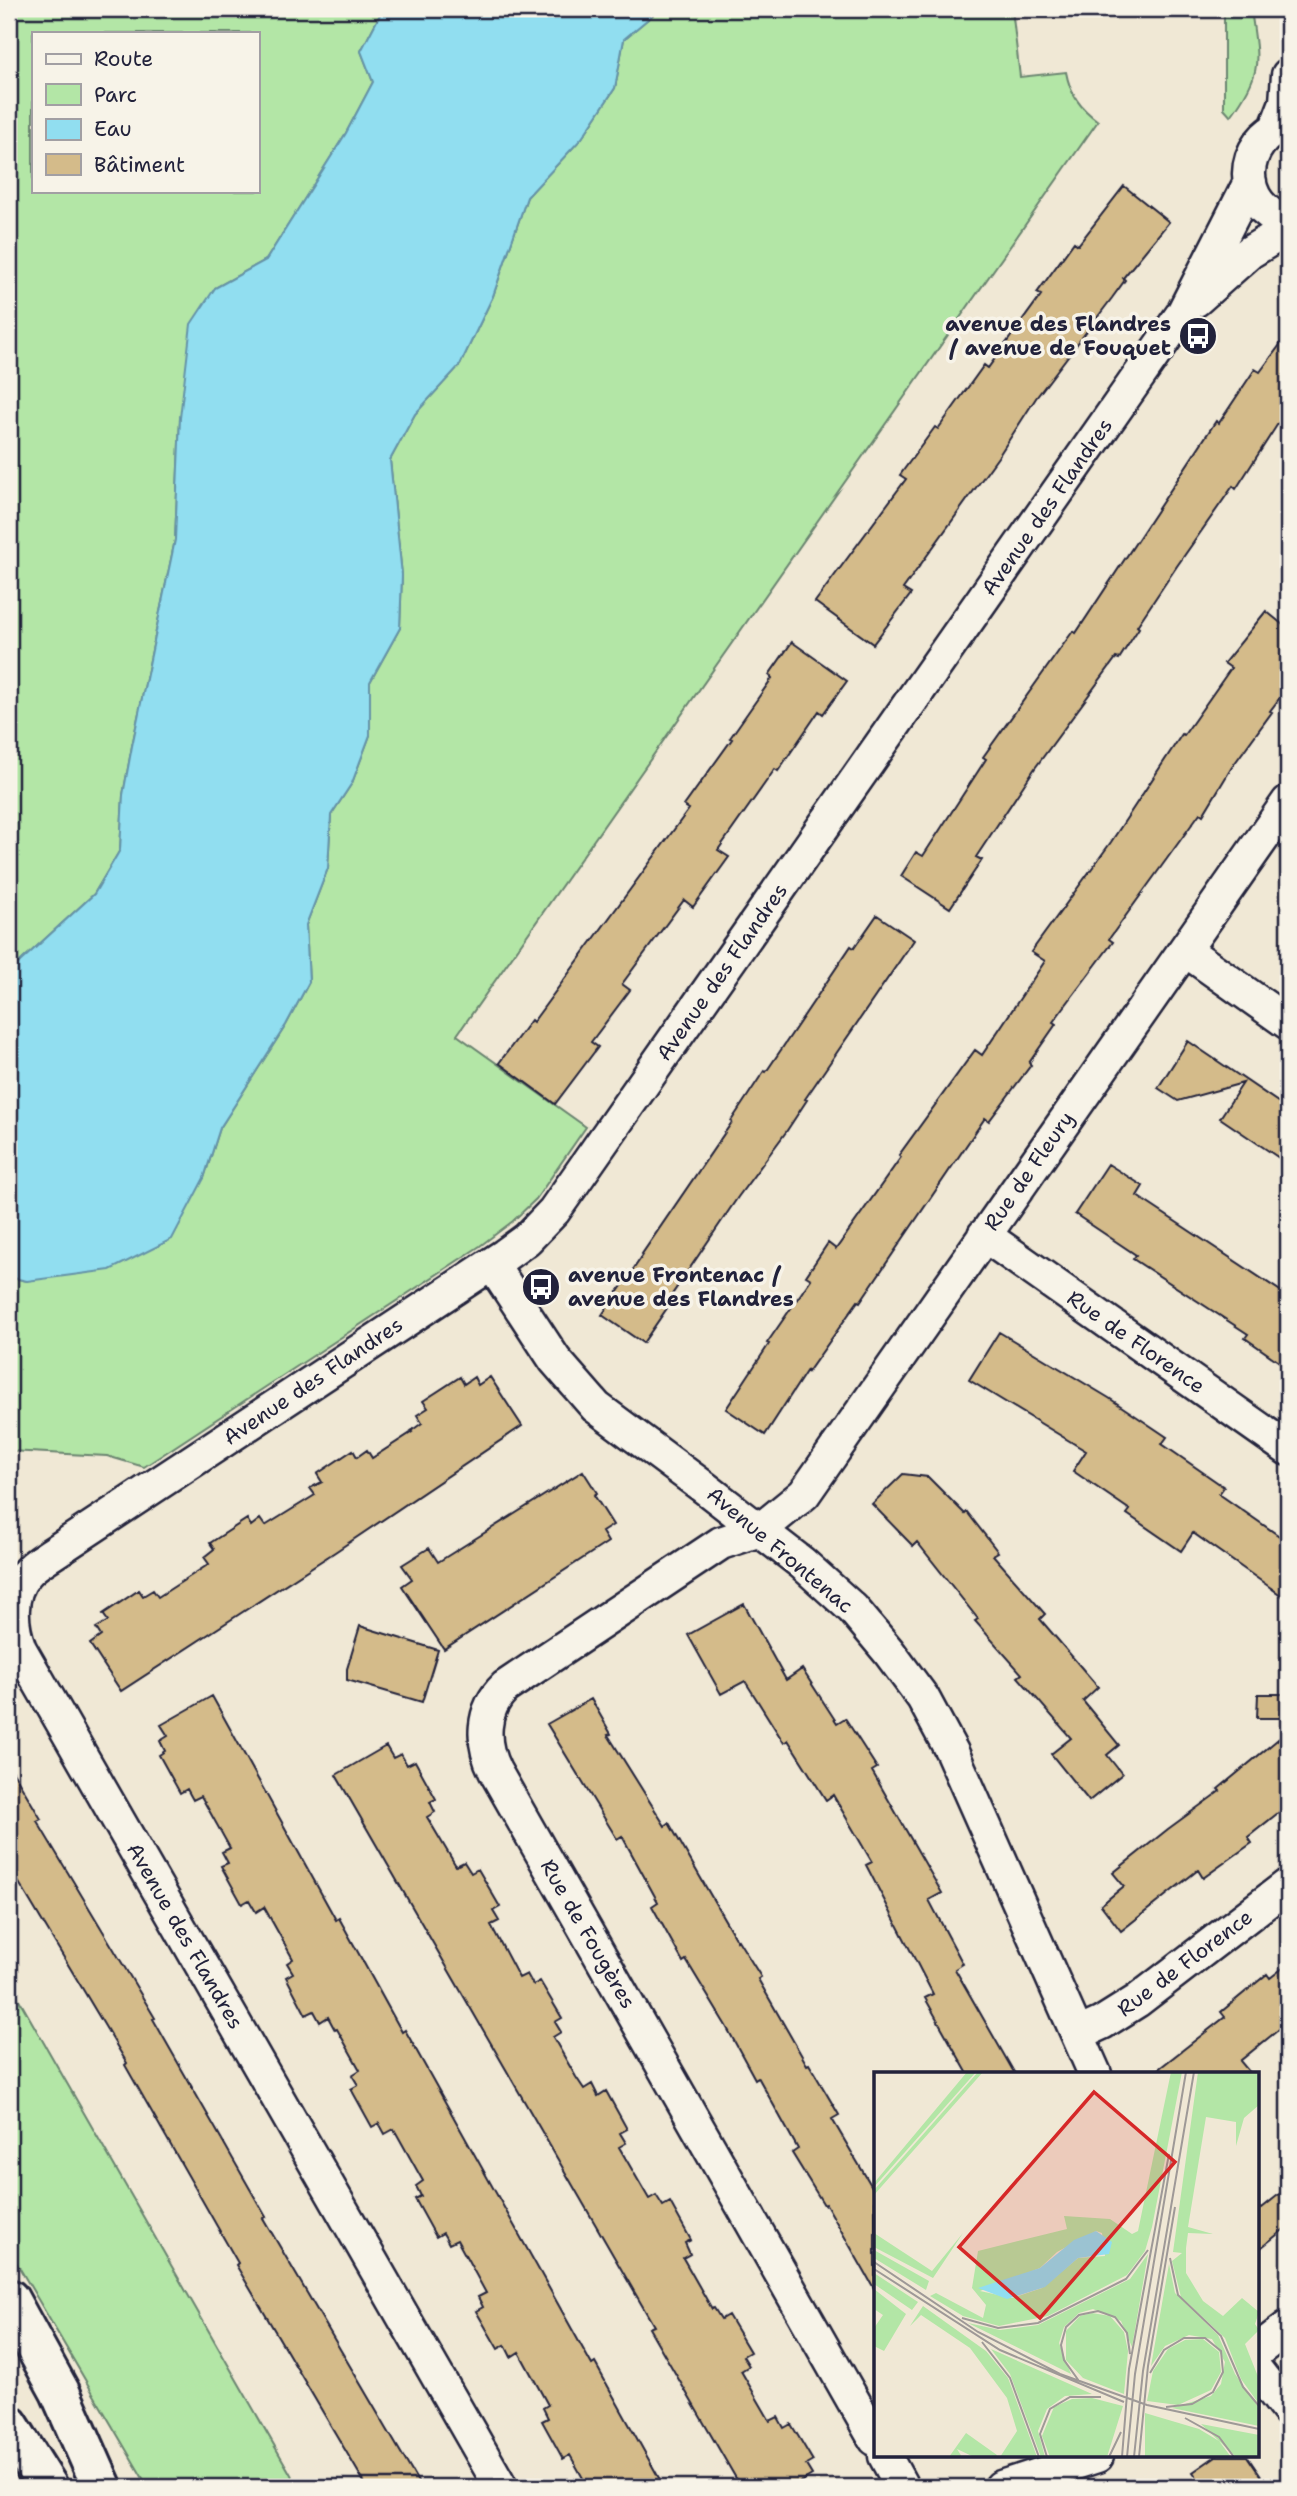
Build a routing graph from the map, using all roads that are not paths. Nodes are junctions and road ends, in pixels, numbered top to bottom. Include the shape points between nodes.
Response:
1 (1288, 75) edge
2 (1282, 126) edge
3 (1250, 182) junction
4 (1288, 222) edge
5 (1288, 229) edge
6 (1183, 313) junction
7 (1288, 802) edge
8 (1185, 950) junction
9 (1288, 1023) edge
10 (984, 1235) junction
11 (492, 1264) junction
12 (1288, 1449) edge
13 (760, 1530) junction
14 (1288, 1885) edge
15 (1078, 2034) junction
16 (1094, 2072) edge
17 (9, 2299) edge
18 (1288, 2327) edge
19 (1258, 2350) edge
20 (1258, 2372) edge
21 (1288, 2412) edge
22 (9, 2425) edge
23 (874, 2437) edge
24 (886, 2458) edge
25 (1091, 2458) edge
26 (48, 2487) edge
27 (102, 2487) edge
28 (501, 2487) edge
29 (902, 2487) edge
30 (1001, 2487) edge

1 - 2 street
2 - 3 street, Avenue des Flandres via 1261,141 1252,155
3 - 4 street via 1263,207
3 - 6 street, Avenue des Flandres
5 - 6 street, Avenue des Flandres via 1250,252
6 - 11 street, Avenue des Flandres via 567,1193 527,1239
7 - 8 street, Rue de Fleury
8 - 9 street
8 - 10 street, Rue de Fleury
10 - 12 street, Rue de Florence
10 - 13 street, Rue de Fleury via 804,1494
11 - 13 street, Avenue Frontenac via 555,1360 596,1407
11 - 28 street, Avenue des Flandres via 38,1563 18,1587 12,1616 20,1648
13 - 15 street, Avenue Frontenac via 853,1609 923,1698 952,1752
13 - 23 street, Rue de Fougères via 721,1543 505,1687 489,1708 485,1743 495,1771
14 - 15 street, Rue de Florence via 1137,2001
15 - 16 street, Avenue Frontenac
17 - 27 highway via 60,2392
18 - 19 street
20 - 21 street
22 - 26 highway
24 - 29 street
25 - 30 street

